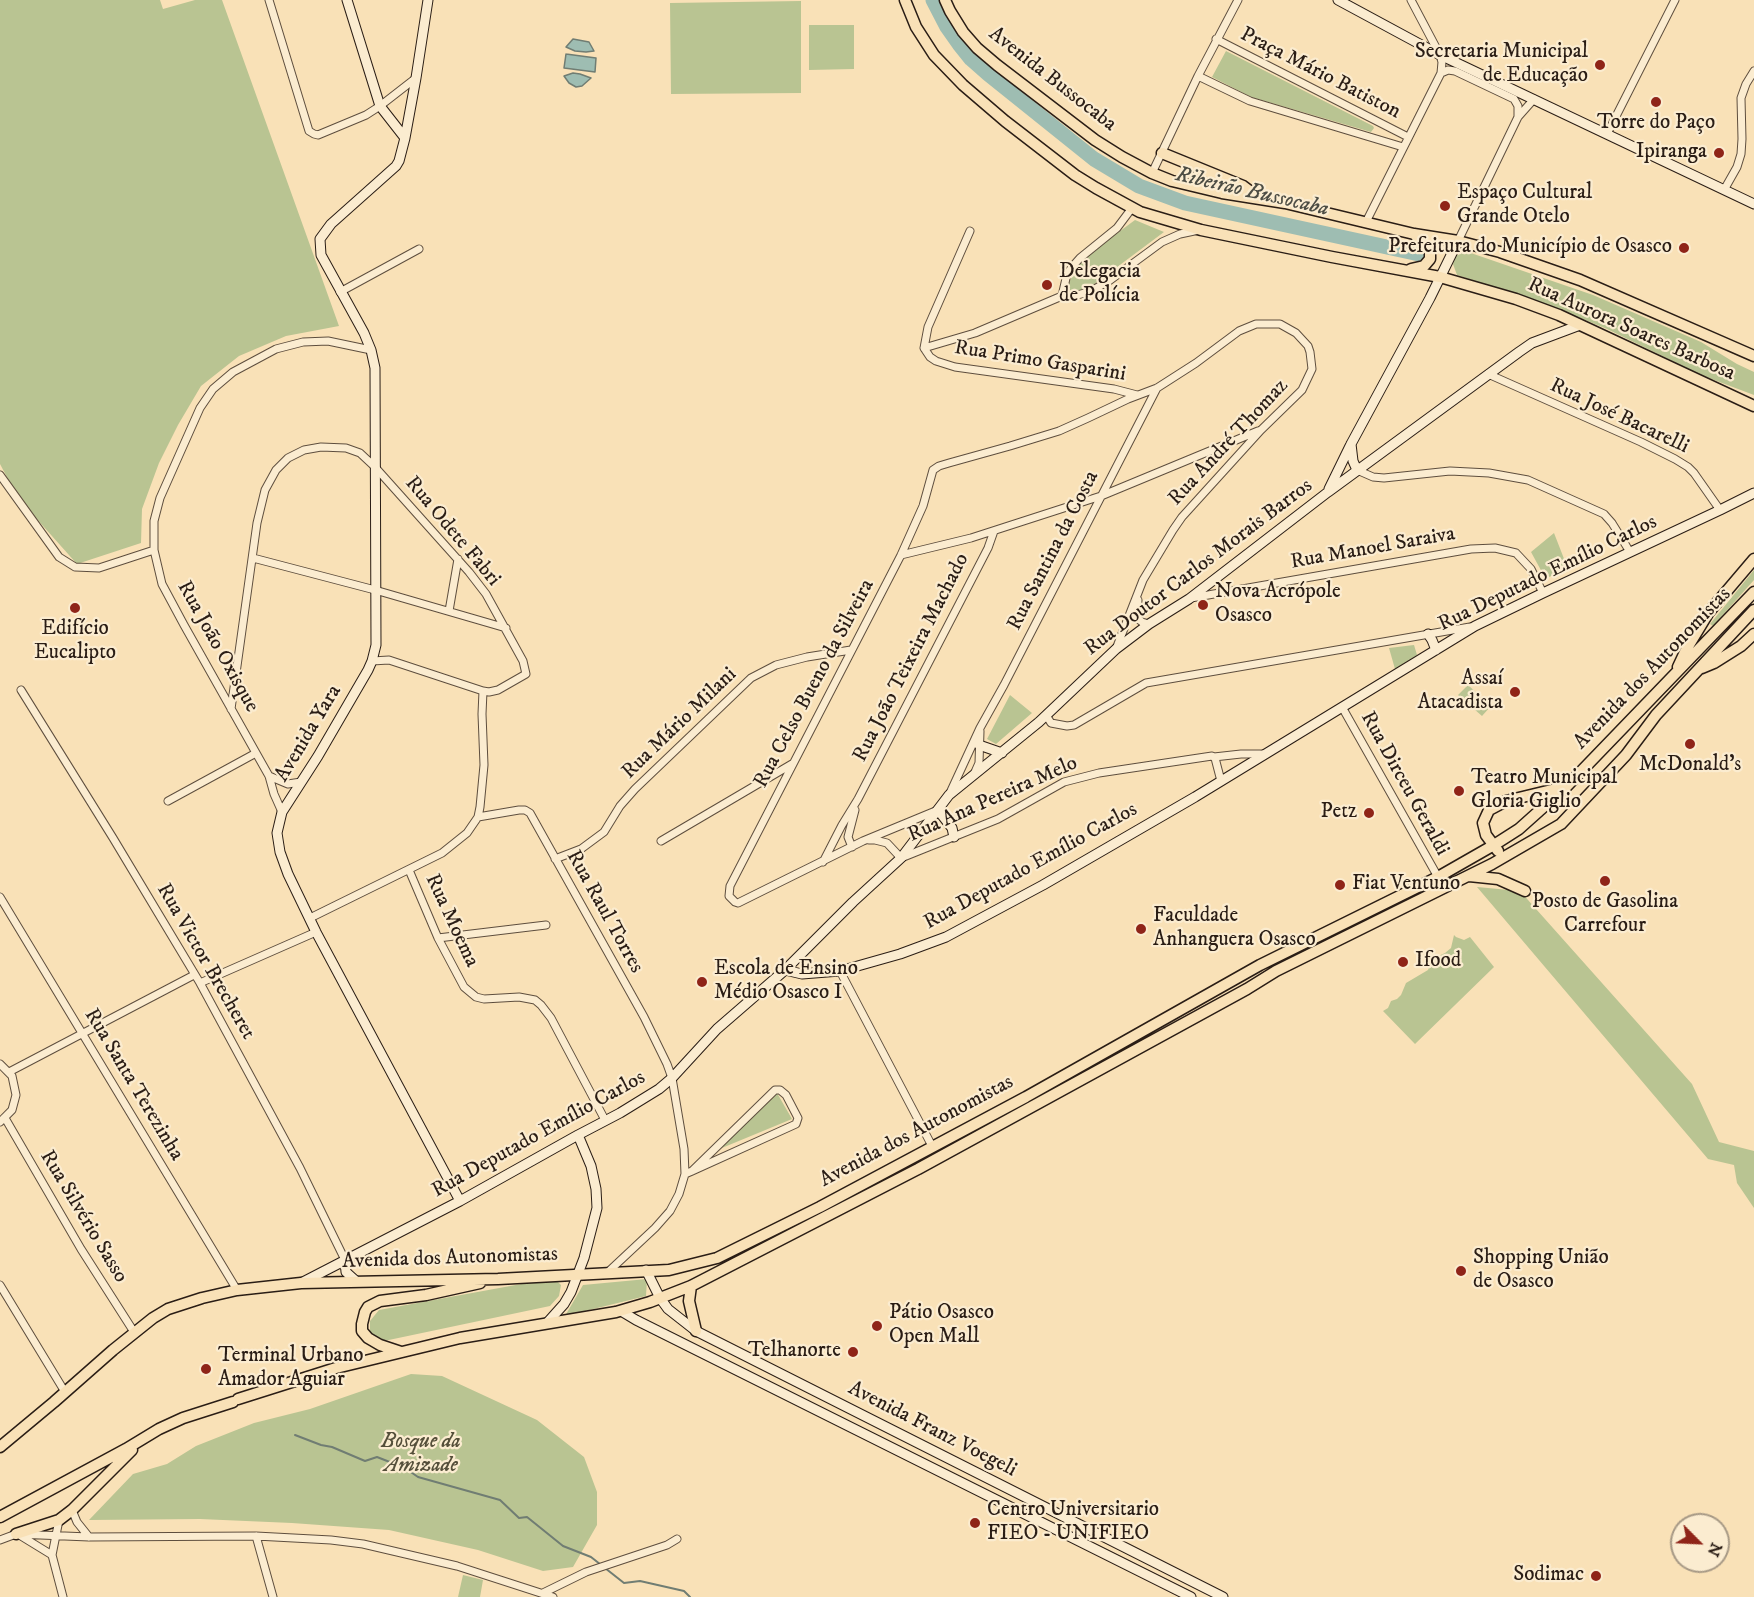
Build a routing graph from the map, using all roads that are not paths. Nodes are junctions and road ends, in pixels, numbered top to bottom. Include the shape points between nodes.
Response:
1 (269, 0) edge
2 (347, 0) edge
3 (428, 0) edge
4 (905, 0) edge
5 (945, 0) edge
6 (1238, 0) edge
7 (1338, 0) edge
8 (1411, 0) edge
9 (1675, 0) edge
10 (1216, 39) junction
11 (1440, 55) junction
12 (1754, 71) edge
13 (1441, 73) junction
14 (1198, 76) junction
15 (416, 78) junction
16 (1534, 99) junction
17 (380, 106) junction
18 (1518, 117) junction
19 (1377, 130) junction
20 (1607, 134) junction
21 (1408, 137) junction
22 (405, 138) junction
23 (1403, 147) junction
24 (1162, 153) junction
25 (1152, 173) junction
26 (1724, 190) junction
27 (1259, 198) junction
28 (1754, 204) edge
29 (1132, 208) junction
30 (1366, 222) junction
31 (1201, 230) junction
32 (970, 231) dead end
33 (1414, 234) junction
34 (1458, 241) junction
35 (419, 249) dead end
36 (1405, 270) junction
37 (1440, 277) junction
38 (340, 292) junction
39 (1062, 296) junction
40 (1580, 325) junction
41 (924, 348) junction
42 (371, 350) junction
43 (1754, 357) edge
44 (1488, 374) junction
45 (1157, 387) junction
46 (1138, 395) junction
47 (1754, 406) edge
48 (1261, 430) junction
49 (1351, 444) junction
50 (375, 467) junction
51 (1357, 470) junction
52 (0, 475) edge
53 (931, 475) joint
54 (1328, 492) junction
55 (1752, 495) edge
56 (1101, 496) junction
57 (1720, 510) junction
58 (994, 531) junction
59 (154, 550) junction
60 (1630, 552) junction
61 (901, 555) junction
62 (253, 558) junction
63 (458, 559) junction
64 (1754, 559) edge
65 (1143, 580) junction
66 (375, 590) junction
67 (1543, 592) junction
68 (1754, 592) edge
69 (1189, 599) junction
70 (1754, 610) edge
71 (449, 611) junction
72 (1149, 624) junction
73 (1475, 626) junction
74 (506, 628) junction
75 (1428, 633) junction
76 (1754, 634) edge
77 (376, 645) junction
78 (1116, 649) junction
79 (851, 650) junction
80 (1436, 650) junction
81 (389, 660) junction
82 (372, 661) junction
83 (1699, 670) junction
84 (1674, 675) junction
85 (21, 690) dead end
86 (483, 691) junction
87 (1342, 707) junction
88 (231, 709) junction
89 (1046, 715) junction
90 (980, 728) junction
91 (979, 746) junction
92 (256, 753) junction
93 (1002, 753) junction
94 (1266, 754) junction
95 (1214, 757) junction
96 (792, 764) junction
97 (269, 776) junction
98 (970, 779) junction
99 (1221, 781) junction
100 (301, 782) junction
101 (1567, 786) junction
102 (949, 795) junction
103 (858, 799) junction
104 (168, 801) dead end
105 (938, 810) junction
106 (282, 812) junction
107 (478, 817) junction
108 (895, 826) junction
109 (954, 837) junction
110 (661, 841) dead end
111 (863, 841) junction
112 (887, 843) junction
113 (1494, 845) junction
114 (852, 847) junction
115 (902, 858) junction
116 (1503, 858) junction
117 (555, 859) junction
118 (823, 861) junction
119 (408, 870) junction
120 (1469, 876) junction
121 (1438, 877) junction
122 (1525, 891) dead end
123 (0, 897) edge
124 (310, 918) junction
125 (546, 925) dead end
126 (316, 932) junction
127 (438, 938) junction
128 (785, 970) junction
129 (840, 971) junction
130 (194, 975) junction
131 (200, 983) junction
132 (82, 1032) junction
133 (0, 1064) edge
134 (9, 1072) junction
135 (672, 1078) junction
136 (3, 1120) edge
137 (605, 1120) junction
138 (578, 1135) junction
139 (932, 1146) junction
140 (688, 1173) junction
141 (460, 1201) junction
142 (345, 1260) junction
143 (646, 1270) junction
144 (608, 1272) junction
145 (578, 1274) junction
146 (498, 1278) junction
147 (356, 1281) junction
148 (301, 1283) junction
149 (0, 1285) edge
150 (691, 1286) junction
151 (237, 1290) junction
152 (660, 1298) junction
153 (621, 1311) junction
154 (547, 1323) junction
155 (696, 1331) junction
156 (134, 1332) junction
157 (401, 1352) junction
158 (749, 1358) junction
159 (742, 1372) junction
160 (65, 1392) junction
161 (143, 1439) junction
162 (0, 1447) edge
163 (72, 1510) junction
164 (0, 1517) edge
165 (58, 1520) junction
166 (16, 1534) junction
167 (57, 1536) junction
168 (256, 1536) junction
169 (89, 1537) junction
170 (677, 1539) dead end
171 (0, 1540) edge
172 (52, 1555) junction
173 (543, 1593) junction
174 (63, 1597) edge
175 (273, 1597) edge
176 (553, 1597) edge
177 (1191, 1597) edge
178 (1223, 1597) edge

1 - 17 street via 309,131 318,135
2 - 17 street
3 - 15 street
4 - 29 main road, Rua Aurora Soares Barbosa via 934,55 961,83 1075,175
5 - 25 main road, Avenida Bussocaba via 963,32 997,65 1095,140
6 - 10 street
7 - 11 street
8 - 11 street
9 - 20 street
10 - 14 street
10 - 19 street, Praça Mário Batiston
11 - 13 street
11 - 16 street
12 - 26 street via 1741,98 1741,154
13 - 18 street via 1455,71 1514,99
13 - 21 street
14 - 19 street, Praça Mário Batiston via 1250,101
14 - 24 street
15 - 17 street
15 - 22 street
16 - 18 street
16 - 20 street
17 - 22 street
18 - 34 street
19 - 21 street, Praça Mário Batiston
19 - 23 street, Praça Mário Batiston
20 - 26 street
21 - 23 street
22 - 38 street, Avenida Yara via 396,166 323,234 321,255
23 - 30 street
24 - 25 street
24 - 27 main road via 1246,188
25 - 27 main road, Avenida Bussocaba via 1172,181
26 - 28 street
27 - 30 main road, Avenida Bussocaba
29 - 31 main road, Rua Aurora Soares Barbosa
29 - 39 street via 1117,228 1072,267
30 - 33 main road, Avenida Bussocaba
31 - 36 main road, Rua Aurora Soares Barbosa
31 - 39 street via 1162,242 1095,289
32 - 41 street, Rua Primo Gasparini via 928,327
33 - 34 main road, Avenida Bussocaba
33 - 36 main road via 1430,252 1430,259 1424,266
34 - 37 street
34 - 43 main road, Avenida Bussocaba via 1580,280
35 - 38 street
36 - 37 main road, Rua Aurora Soares Barbosa
37 - 40 main road, Rua Aurora Soares Barbosa via 1516,299
37 - 49 street
38 - 42 street, Avenida Yara
39 - 41 street via 975,333
40 - 44 street, Rua Doutor Carlos Morais Barros via 1532,343
40 - 47 main road, Rua Aurora Soares Barbosa
41 - 46 street, Rua Primo Gasparini via 936,361 955,367
42 - 50 street, Avenida Yara via 376,385
42 - 59 street, Rua João Oxisque via 328,341 303,342 276,349 233,372 213,388 200,408 160,498 154,521
44 - 51 street, Rua Doutor Carlos Morais Barros
44 - 57 street, Rua José Bacarelli via 1681,463 1694,473
45 - 46 street, Rua André Thomaz
45 - 48 street, Rua André Thomaz via 1239,331 1256,324 1280,324 1308,346 1312,369 1302,390
45 - 56 street, Rua Santina da Costa
46 - 53 street, Rua André Thomaz via 1059,430 939,466
48 - 56 street
48 - 65 street, Rua André Thomaz via 1182,517
49 - 51 street
49 - 54 street
50 - 62 street, Rua Odete Fabri via 360,453 346,448 321,447 288,458 265,490
50 - 63 street, Rua Odete Fabri
50 - 66 street, Avenida Yara
51 - 54 street, Rua Doutor Carlos Morais Barros
51 - 60 street via 1384,478 1450,471 1528,480 1604,514
52 - 59 street via 59,557 75,567 99,568
53 - 61 street, Rua Celso Bueno da Silveira via 923,506
54 - 69 street, Rua Doutor Carlos Morais Barros
55 - 57 street, Rua Deputado Emílio Carlos
56 - 58 street
56 - 90 street, Rua Santina da Costa
57 - 60 street, Rua Deputado Emílio Carlos
58 - 61 street
58 - 103 street, Rua João Teixeira Machado
59 - 88 street, Rua João Oxisque via 162,584
60 - 67 street, Rua Deputado Emílio Carlos
61 - 79 street, Rua Celso Bueno da Silveira
62 - 66 street
62 - 88 street, Rua Odete Fabri
63 - 71 street
63 - 74 street, Rua Odete Fabri
64 - 84 main road via 1709,612
65 - 72 street, Rua André Thomaz via 1137,618
65 - 78 street, Rua André Thomaz
66 - 71 street
66 - 77 street, Avenida Yara
67 - 69 street, Rua Manoel Saraiva via 1531,569 1516,553 1495,548
67 - 73 street, Rua Deputado Emílio Carlos
68 - 84 main road, Avenida dos Autonomistas
69 - 72 street, Rua Doutor Carlos Morais Barros
70 - 83 main road, Avenida dos Autonomistas
71 - 74 street
72 - 78 street, Rua Doutor Carlos Morais Barros
73 - 75 street
73 - 80 street, Rua Deputado Emílio Carlos
74 - 86 street, Rua Odete Fabri via 526,674 498,690
75 - 80 street
75 - 89 street via 1146,683 1074,725 1051,723
76 - 83 main road
77 - 81 street
77 - 82 street, Avenida Yara
78 - 89 street, Rua Doutor Carlos Morais Barros
79 - 96 street, Rua Celso Bueno da Silveira
79 - 117 street, Rua Mário Milani via 776,665 751,678 635,789 604,832 581,849
80 - 87 street, Rua Deputado Emílio Carlos
81 - 82 street
81 - 86 street
82 - 100 street, Avenida Yara
83 - 116 main road, Avenida dos Autonomistas via 1656,715 1626,756 1561,824
84 - 101 main road, Avenida dos Autonomistas
85 - 130 street, Rua Victor Brecheret
86 - 107 street via 484,765
87 - 94 street, Rua Deputado Emílio Carlos
87 - 121 street, Rua Dirceu Geraldi
88 - 92 street, Rua João Oxisque
89 - 93 street, Rua Doutor Carlos Morais Barros
90 - 91 street, Rua Santina da Costa
90 - 102 street, Rua Santina da Costa
91 - 93 street
91 - 98 street, Rua Santina da Costa via 979,763
92 - 97 street, Rua João Oxisque
92 - 104 street
93 - 98 street, Rua Doutor Carlos Morais Barros
94 - 95 street, Rua Ana Pereira Melo
94 - 99 street, Rua Deputado Emílio Carlos
95 - 99 street
95 - 109 street, Rua Ana Pereira Melo via 1074,778 998,819
96 - 110 street
96 - 118 street, Rua Celso Bueno da Silveira via 729,886 729,896 738,903
97 - 100 street via 288,784
97 - 106 street, Rua João Oxisque
98 - 102 street, Rua Doutor Carlos Morais Barros
99 - 129 street, Rua Deputado Emílio Carlos via 946,937
100 - 106 street, Avenida Yara
101 - 113 main road, Avenida dos Autonomistas via 1519,829
101 - 113 main road via 1506,801 1489,810 1483,823
102 - 105 street, Rua Doutor Carlos Morais Barros
103 - 114 street, Rua João Teixeira Machado via 848,837
103 - 118 street, Rua João Teixeira Machado
105 - 108 street
105 - 109 street
105 - 115 street, Rua Doutor Carlos Morais Barros
106 - 124 street, Avenida Yara via 277,832 280,852
107 - 117 street, Rua Raul Torres via 528,811
107 - 119 street via 461,839
108 - 111 street
108 - 112 street
109 - 115 street, Rua Ana Pereira Melo
111 - 112 street
111 - 114 street
112 - 115 street
113 - 116 main road
113 - 121 main road, Avenida dos Autonomistas
114 - 118 street
115 - 128 street, Rua Doutor Carlos Morais Barros
116 - 120 main road, Avenida dos Autonomistas
117 - 135 street, Rua Raul Torres via 644,1017
119 - 124 street
119 - 127 street, Rua Moema
120 - 122 main road via 1498,879
120 - 150 main road, Avenida dos Autonomistas via 1276,971 918,1169
121 - 139 main road, Avenida dos Autonomistas via 1260,965
123 - 132 street, Rua Santa Terezinha
124 - 126 street, Avenida Yara
125 - 127 street
126 - 131 street
126 - 141 street, Avenida Yara
127 - 137 street, Rua Moema via 470,993 484,999 535,1000 541,1005
128 - 129 street, Rua Deputado Emílio Carlos via 802,975
128 - 135 street, Rua Deputado Emílio Carlos via 717,1029
129 - 139 street
130 - 131 street, Rua Victor Brecheret
130 - 132 street
131 - 142 street, Rua Victor Brecheret
132 - 134 street
132 - 151 street, Rua Santa Terezinha
133 - 134 street
134 - 136 street via 14,1081 15,1101
135 - 137 street, Rua Deputado Emílio Carlos via 646,1098
135 - 140 street, Rua Raul Torres
136 - 156 street, Rua Silvério Sasso
137 - 138 street, Rua Deputado Emílio Carlos
138 - 141 street, Rua Deputado Emílio Carlos
138 - 145 street via 591,1166 597,1208
139 - 143 main road, Avenida dos Autonomistas via 717,1258 669,1270
140 - 140 street via 796,1124 798,1118 786,1095 775,1090
140 - 144 street via 670,1211
141 - 142 street, Rua Deputado Emílio Carlos
142 - 147 street via 346,1272
142 - 148 street, Rua Deputado Emílio Carlos
143 - 144 main road, Avenida dos Autonomistas
143 - 152 street, Avenida Franz Voegeli
144 - 145 main road, Avenida dos Autonomistas
145 - 146 main road, Avenida dos Autonomistas
145 - 154 street via 564,1304
146 - 147 main road, Avenida dos Autonomistas
146 - 157 main road via 380,1301 369,1307 362,1331 380,1345
147 - 148 main road, Avenida dos Autonomistas
148 - 151 main road, Avenida dos Autonomistas
149 - 160 street
150 - 152 main road, Avenida dos Autonomistas
150 - 155 main road via 688,1301
151 - 156 main road, Avenida dos Autonomistas via 168,1309
152 - 153 main road, Avenida dos Autonomistas
152 - 155 street, Avenida Franz Voegeli
153 - 154 main road, Avenida dos Autonomistas
153 - 159 street, Avenida Franz Voegeli
154 - 157 main road, Avenida dos Autonomistas
155 - 158 street, Avenida Franz Voegeli
156 - 160 main road, Avenida dos Autonomistas
157 - 161 main road, Avenida dos Autonomistas via 235,1400 183,1418
158 - 159 street
158 - 178 street, Avenida Franz Voegeli
159 - 177 street, Avenida Franz Voegeli
160 - 162 main road, Avenida dos Autonomistas
161 - 163 main road
161 - 164 main road, Avenida dos Autonomistas
163 - 165 main road
163 - 169 street
165 - 166 main road
165 - 167 street
166 - 167 street
166 - 171 street
166 - 172 street
167 - 169 street
167 - 172 street
168 - 169 street
168 - 173 street via 363,1544 457,1566
168 - 175 street
170 - 173 street via 586,1572
172 - 174 street
173 - 176 street

